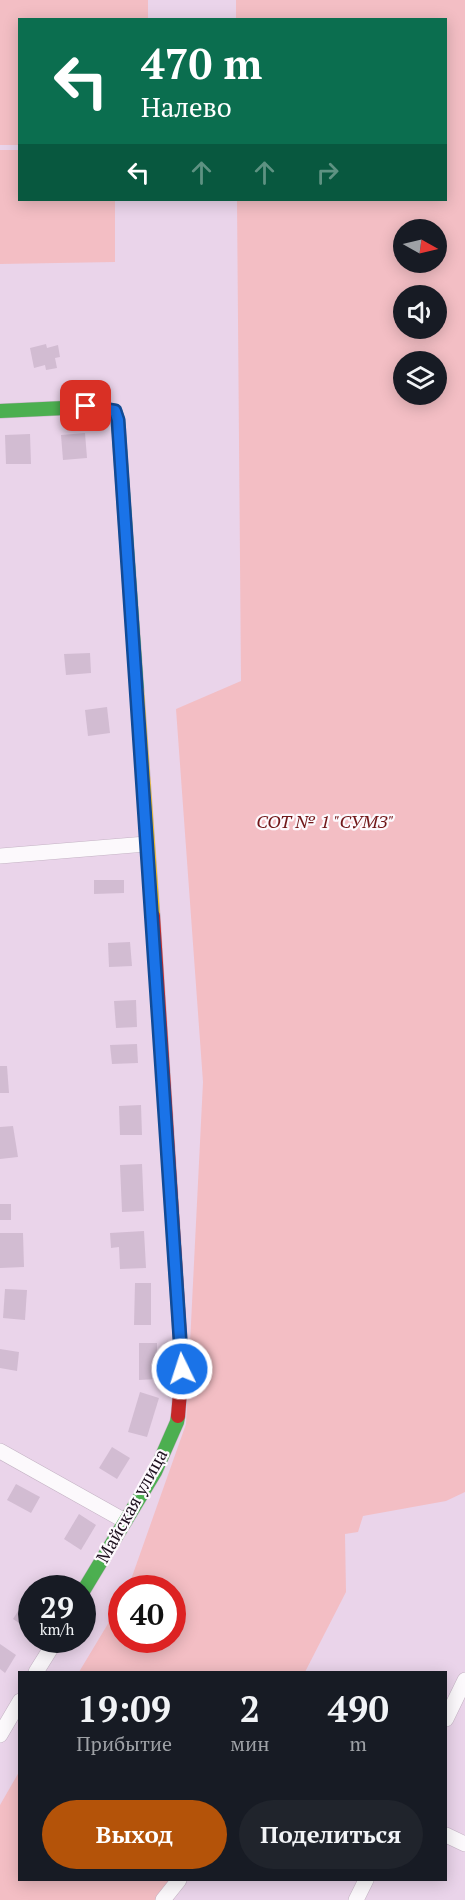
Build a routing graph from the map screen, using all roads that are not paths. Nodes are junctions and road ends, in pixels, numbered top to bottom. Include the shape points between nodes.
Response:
1 (0, 411) edge
2 (147, 844) junction
3 (0, 856) edge
4 (0, 1451) edge
5 (125, 1521) junction
6 (93, 1575) edge
7 (48, 1653) edge
8 (37, 1671) edge
9 (465, 1680) edge
10 (18, 1704) edge
11 (447, 1717) edge
12 (0, 1735) edge
13 (447, 1835) edge
14 (465, 1844) edge
15 (178, 1881) edge
16 (366, 1881) edge
17 (163, 1900) edge
18 (356, 1900) edge

1 - 2 street, Майская улица via 86,406 115,411
2 - 3 street
2 - 5 street, Майская улица via 182,1369 177,1422 155,1472
4 - 5 street
5 - 6 street, Майская улица
7 - 8 street
9 - 11 street
10 - 12 street
13 - 14 street
15 - 17 street
16 - 18 street

